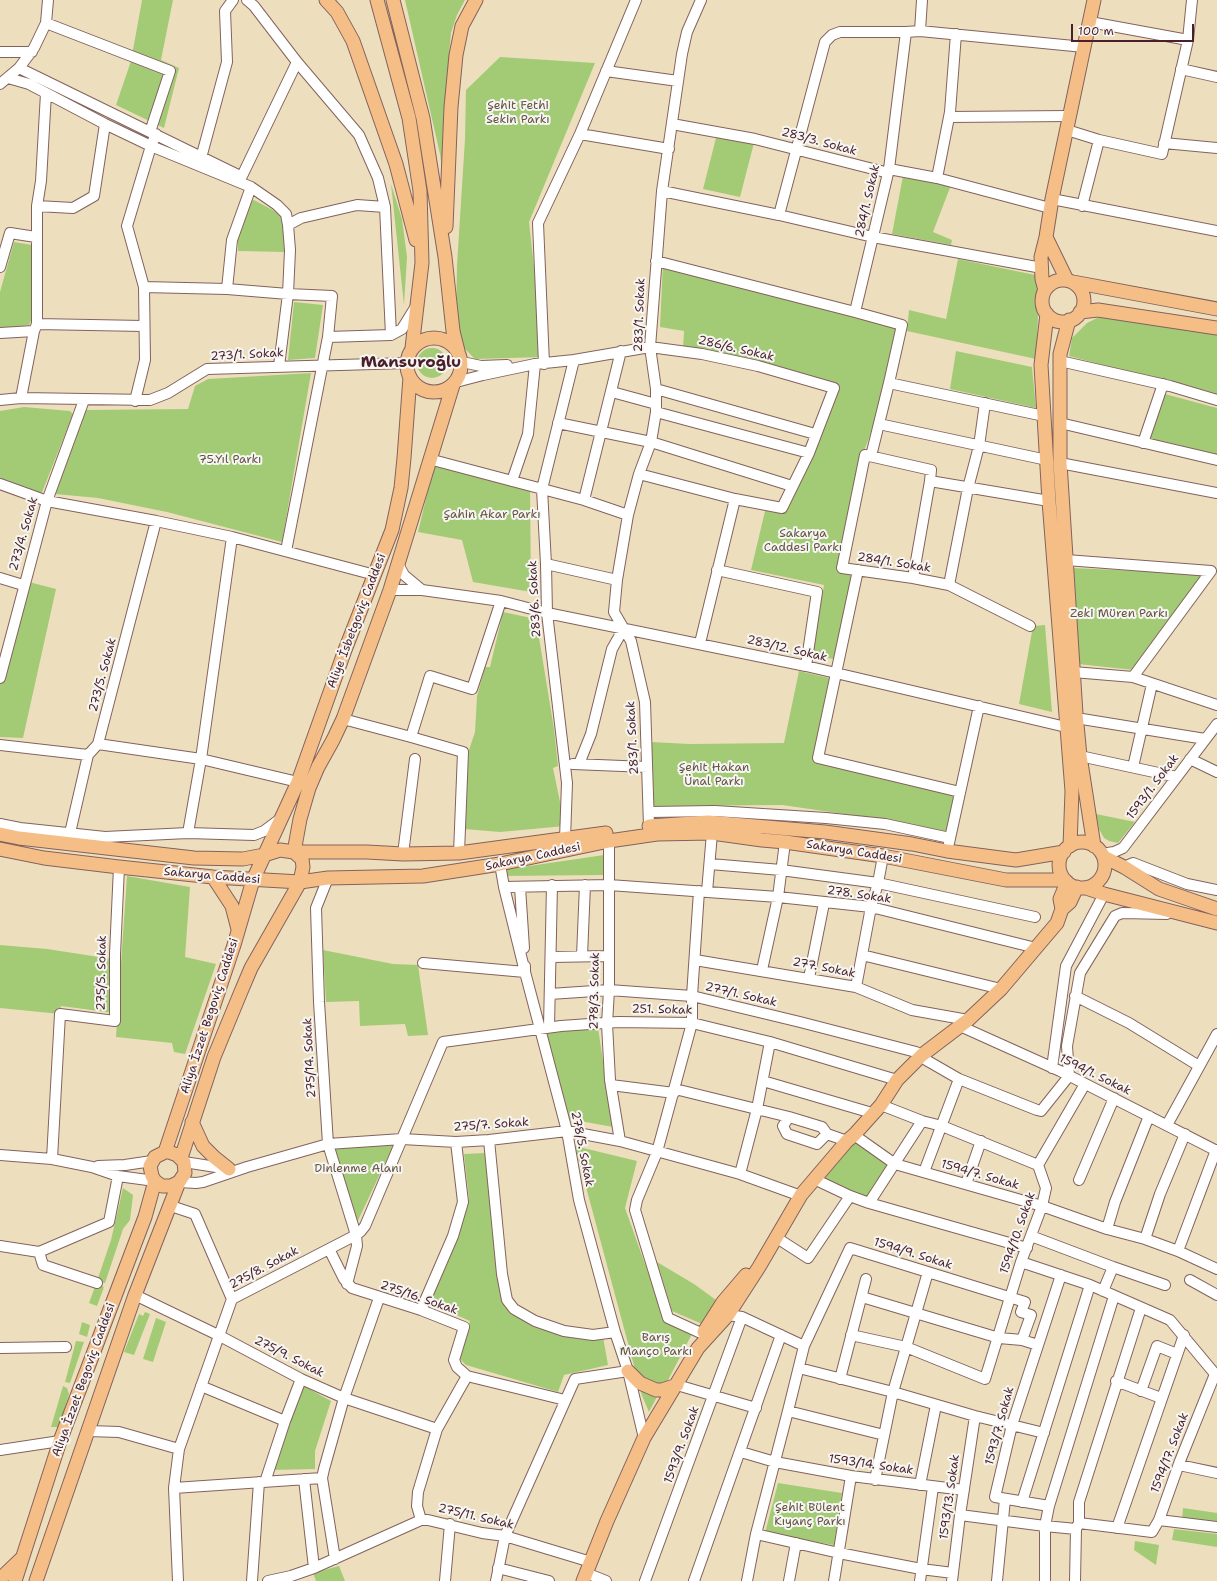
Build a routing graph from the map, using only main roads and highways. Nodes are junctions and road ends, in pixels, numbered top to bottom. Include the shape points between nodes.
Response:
1 (326, 0) edge
2 (377, 0) edge
3 (393, 0) edge
4 (476, 0) edge
5 (1094, 0) edge
6 (1046, 237) junction
7 (445, 257) junction
8 (422, 263) junction
9 (1070, 281) junction
10 (1045, 290) junction
11 (1217, 309) edge
12 (1080, 312) junction
13 (1047, 314) junction
14 (1069, 320) junction
15 (1217, 328) edge
16 (412, 348) junction
17 (460, 356) junction
18 (410, 377) junction
19 (454, 384) junction
20 (1047, 460) junction
21 (1060, 463) junction
22 (0, 834) edge
23 (0, 849) edge
24 (1067, 849) junction
25 (294, 852) junction
26 (1100, 853) junction
27 (264, 855) junction
28 (213, 877) junction
29 (253, 880) junction
30 (300, 882) junction
31 (1074, 884) junction
32 (1217, 909) edge
33 (1217, 923) edge
34 (238, 930) junction
35 (192, 1122) junction
36 (165, 1152) junction
37 (182, 1160) junction
38 (233, 1169) road end
39 (155, 1181) junction
40 (179, 1182) junction
41 (759, 1267) junction
42 (698, 1348) junction
43 (628, 1371) road end
44 (677, 1385) junction
45 (23, 1557) junction
46 (587, 1572) edge
47 (0, 1579) edge
48 (15, 1581) edge
49 (36, 1581) edge

1 - 8 main road via 337,12 353,41 396,164
2 - 8 main road via 409,118 420,191
3 - 7 main road via 423,118
4 - 7 main road via 462,26 456,55 451,107
5 - 6 main road
6 - 9 main road
6 - 10 main road via 1041,257
7 - 17 main road via 454,331
8 - 16 main road
9 - 10 main road via 1054,282
9 - 11 main road
9 - 12 main road via 1082,292 1083,306
10 - 13 main road via 1042,302
12 - 14 main road
12 - 15 main road via 1098,310
13 - 14 main road via 1057,320
13 - 20 main road via 1041,365
14 - 21 main road via 1060,354
16 - 17 main road via 424,339 432,338 447,341
16 - 18 main road via 407,363
17 - 19 main road via 462,369
18 - 19 main road via 414,384 428,392 443,391
18 - 27 main road, Aliye İsbetgoviç Caddesi via 401,488 392,530 345,650 298,782
19 - 25 main road, Aliye İsbetgoviç Caddesi via 390,590 343,719 310,788 300,819
20 - 21 main road
20 - 24 main road via 1072,792
21 - 26 main road via 1076,718 1080,756
22 - 27 main road, Sakarya Caddesi via 20,833 194,858 243,859
23 - 28 main road, Sakarya Caddesi via 44,858
24 - 25 main road, Sakarya Caddesi via 1016,860 825,832 716,822 650,826 459,853
24 - 26 main road via 1081,842
24 - 31 main road via 1060,861 1060,871
25 - 27 main road, Sakarya Caddesi via 280,850
25 - 30 main road via 302,859
26 - 31 main road via 1105,863 1103,874 1097,883
26 - 32 main road via 1159,889
27 - 29 main road, Aliya İzzet Begoviç Caddesi
28 - 29 main road, Sakarya Caddesi
28 - 34 main road via 232,906
29 - 30 main road, Sakarya Caddesi
29 - 34 main road, Aliya İzzet Begoviç Caddesi
30 - 31 main road, Sakarya Caddesi via 328,878 423,876 500,864 609,841 657,834 712,833 883,856 1006,880
30 - 35 main road, Aliya İzzet Begoviç Caddesi via 251,968 214,1057
31 - 33 main road, Sakarya Caddesi
31 - 41 main road via 1060,899 1062,909 1057,923 1001,989 964,1023 922,1055 897,1080 877,1109 814,1179 801,1196
34 - 36 main road, Aliya İzzet Begoviç Caddesi
35 - 37 main road, Aliya İzzet Begoviç Caddesi
35 - 38 main road via 203,1146 214,1157
36 - 37 main road via 173,1153
36 - 39 main road, Aliya İzzet Begoviç Caddesi via 152,1161 150,1171
37 - 40 main road, Aliya İzzet Begoviç Caddesi via 185,1173
39 - 40 main road via 162,1186 171,1186
39 - 45 main road, Aliya İzzet Begoviç Caddesi via 145,1217 60,1441
40 - 49 main road, Aliya İzzet Begoviç Caddesi via 136,1295
41 - 42 main road via 728,1315
41 - 42 main road via 744,1277 723,1302 703,1334
42 - 44 main road
43 - 44 main road via 640,1383 656,1390
44 - 46 main road via 644,1438
45 - 47 main road
45 - 48 main road, Aliya İzzet Begoviç Caddesi

